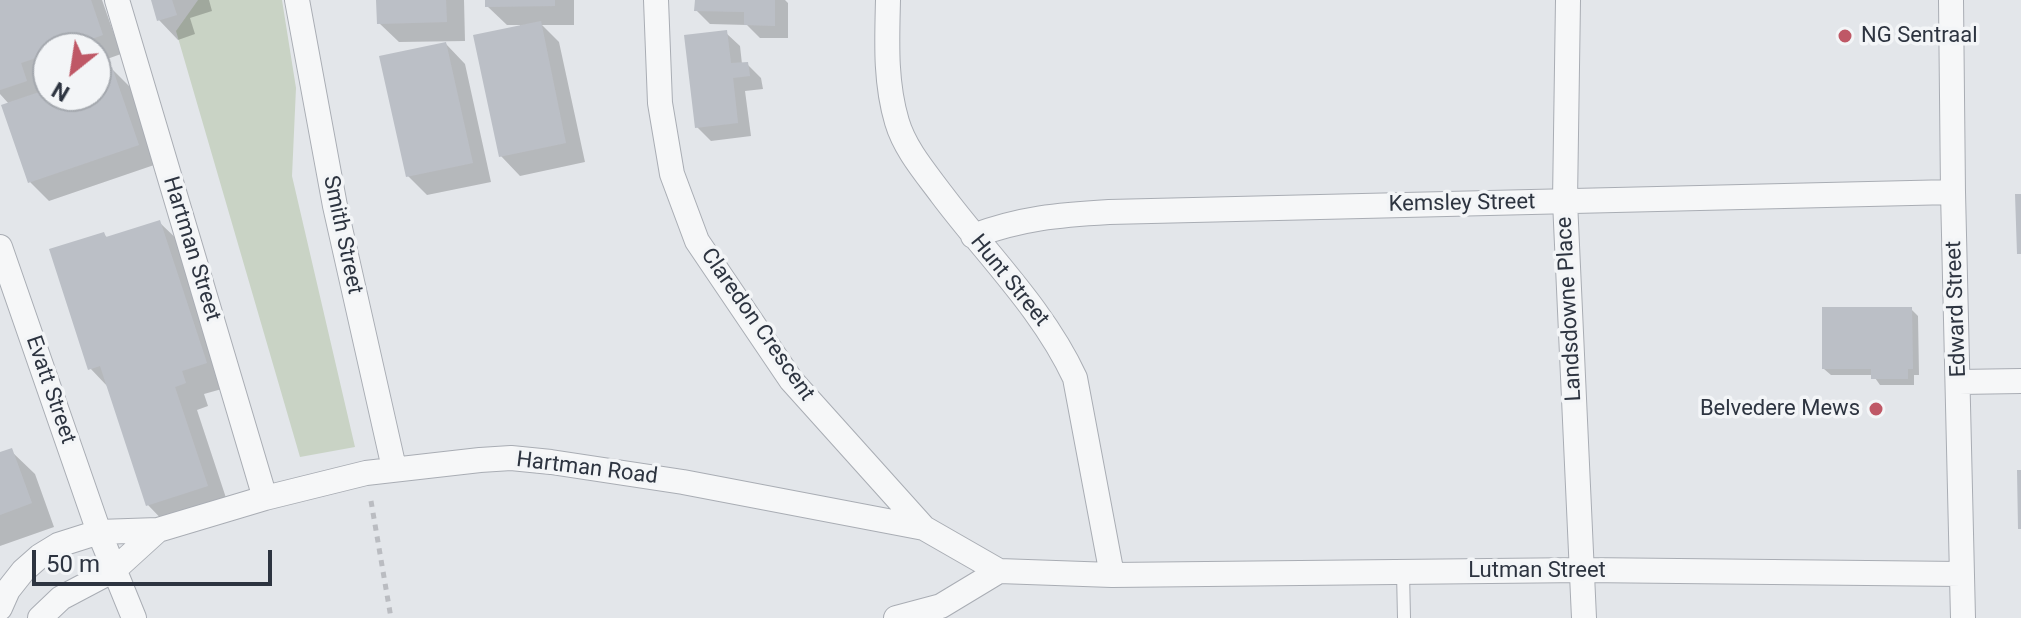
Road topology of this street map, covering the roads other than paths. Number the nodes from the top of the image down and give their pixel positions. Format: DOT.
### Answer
graph roads {
  1 [pos="117,0"];
  2 [pos="297,0"];
  3 [pos="656,0"];
  4 [pos="888,0"];
  5 [pos="1568,0"];
  6 [pos="1951,0"];
  7 [pos="1953,192"];
  8 [pos="1565,201"];
  9 [pos="973,236"];
  10 [pos="0,247"];
  11 [pos="2021,381"];
  12 [pos="1959,382"];
  13 [pos="394,468"];
  14 [pos="265,498"];
  15 [pos="924,528"];
  16 [pos="158,530"];
  17 [pos="99,532"];
  18 [pos="114,570"];
  19 [pos="1584,570"];
  20 [pos="999,571"];
  21 [pos="1403,572"];
  22 [pos="1961,574"];
  23 [pos="1112,575"];
  24 [pos="0,608"];
  25 [pos="40,618"];
  26 [pos="134,618"];
  27 [pos="896,618"];
  28 [pos="1404,618"];
  29 [pos="1584,618"];
  30 [pos="1963,618"];
  1 -- 14 [label="street, Hartman Street"];
  2 -- 13 [label="street, Smith Street"];
  3 -- 15 [label="street, Claredon Crescent"];
  4 -- 9 [label="street, Hunt Street"];
  5 -- 8 [label="street, Landsdowne Place"];
  6 -- 7 [label="street, Edward Street"];
  7 -- 8 [label="street, Kemsley Street"];
  7 -- 12 [label="street, Edward Street"];
  8 -- 9 [label="street, Kemsley Street"];
  8 -- 19 [label="street, Landsdowne Place"];
  9 -- 23 [label="street, Hunt Street"];
  10 -- 17 [label="street, Evatt Street"];
  11 -- 12 [label="street"];
  12 -- 22 [label="street, Edward Street"];
  13 -- 14 [label="street, Hartman Road"];
  13 -- 15 [label="street, Hartman Road"];
  14 -- 16 [label="street, Hartman Road"];
  15 -- 20 [label="street, Claredon Crescent"];
  16 -- 17 [label="street, Hartman Road"];
  16 -- 18 [label="street, Hartman Road"];
  17 -- 18 [label="street, Evatt Street"];
  17 -- 24 [label="street, Hartman Road"];
  18 -- 25 [label="street, Hartman Road"];
  18 -- 26 [label="street, Evatt Street"];
  19 -- 21 [label="street, Lutman Street"];
  19 -- 22 [label="street, Lutman Street"];
  19 -- 29 [label="street, Landsdowne Place"];
  20 -- 23 [label="street, Lutman Street"];
  20 -- 27 [label="street"];
  21 -- 23 [label="street, Lutman Street"];
  21 -- 28 [label="lane"];
  22 -- 30 [label="street, Edward Street"];
}
